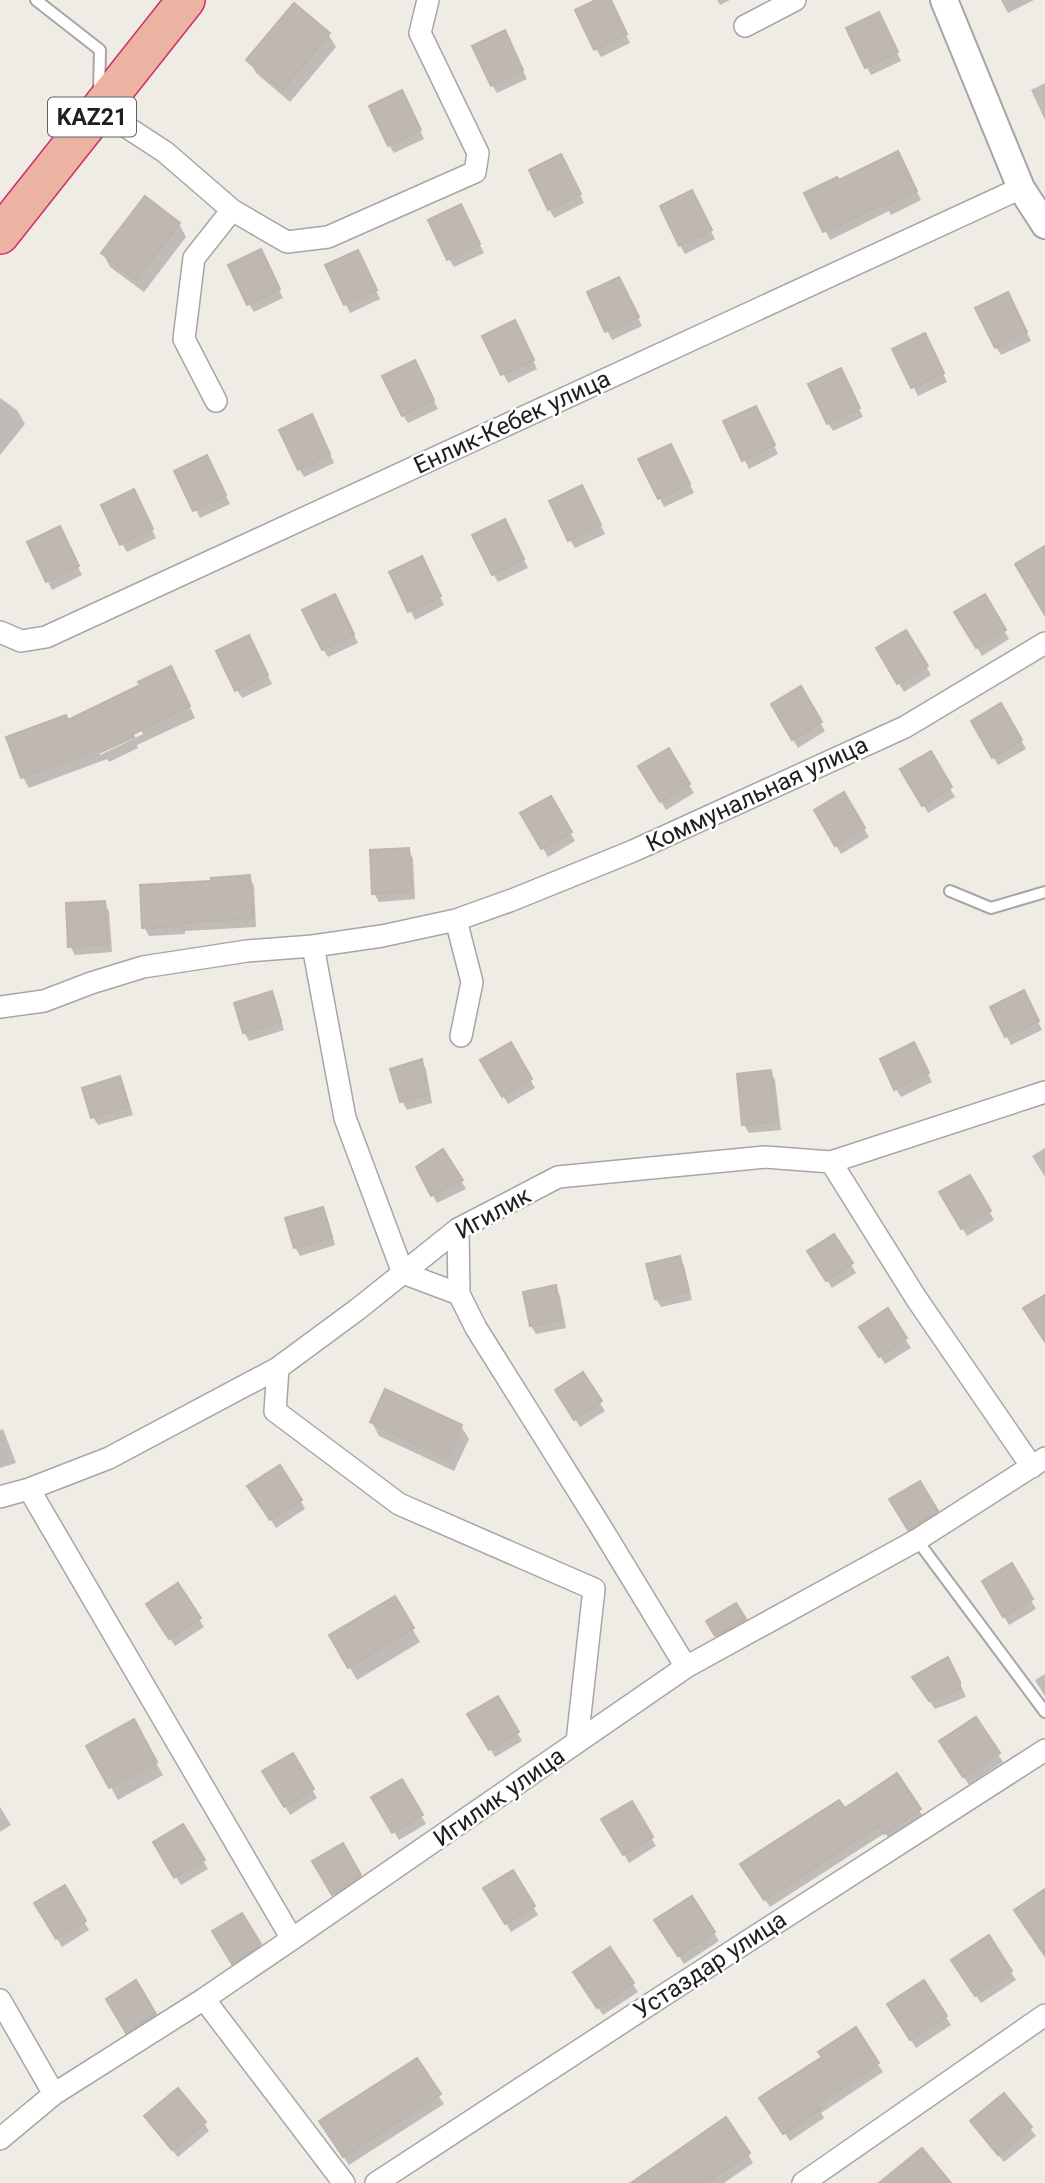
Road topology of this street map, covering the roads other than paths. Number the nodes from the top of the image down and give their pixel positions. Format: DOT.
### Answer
graph roads {
  1 [pos="36,0"];
  2 [pos="186,0"];
  3 [pos="428,0"];
  4 [pos="795,0"];
  5 [pos="944,0"];
  6 [pos="745,26"];
  7 [pos="99,109"];
  8 [pos="1021,188"];
  9 [pos="232,211"];
  10 [pos="1045,225"];
  11 [pos="2,229"];
  12 [pos="216,401"];
  13 [pos="0,632"];
  14 [pos="1045,643"];
  15 [pos="950,891"];
  16 [pos="1045,892"];
  17 [pos="456,919"];
  18 [pos="313,946"];
  19 [pos="0,1007"];
  20 [pos="461,1036"];
  21 [pos="1045,1092"];
  22 [pos="831,1162"];
  23 [pos="458,1229"];
  24 [pos="403,1273"];
  25 [pos="459,1294"];
  26 [pos="278,1368"];
  27 [pos="1038,1462"];
  28 [pos="29,1489"];
  29 [pos="0,1497"];
  30 [pos="917,1540"];
  31 [pos="686,1667"];
  32 [pos="1045,1712"];
  33 [pos="577,1742"];
  34 [pos="1045,1750"];
  35 [pos="292,1939"];
  36 [pos="204,1999"];
  37 [pos="0,2000"];
  38 [pos="1045,2015"];
  39 [pos="54,2094"];
  40 [pos="0,2139"];
  41 [pos="344,2183"];
  42 [pos="376,2183"];
  43 [pos="803,2183"];
  1 -- 7 [label="lane"];
  2 -- 7 [label="highway, KAZ21"];
  3 -- 9 [label="street"];
  4 -- 6 [label="street"];
  5 -- 8 [label="street"];
  7 -- 9 [label="street"];
  7 -- 11 [label="highway, KAZ21"];
  8 -- 10 [label="street"];
  8 -- 13 [label="street, Енлик-Кебек улица"];
  9 -- 12 [label="street"];
  14 -- 17 [label="street, Коммунальная улица"];
  15 -- 16 [label="lane"];
  17 -- 18 [label="street, Коммунальная улица"];
  17 -- 20 [label="street"];
  18 -- 19 [label="street, Коммунальная улица"];
  18 -- 24 [label="street"];
  21 -- 22 [label="street, Игилик"];
  22 -- 23 [label="street, Игилик"];
  22 -- 27 [label="street"];
  23 -- 24 [label="street, Игилик"];
  23 -- 25 [label="street"];
  24 -- 25 [label="street"];
  24 -- 26 [label="street, Игилик"];
  25 -- 31 [label="street"];
  26 -- 28 [label="street, Игилик"];
  26 -- 33 [label="street"];
  27 -- 30 [label="street, Игилик улица"];
  28 -- 29 [label="street, Игилик"];
  28 -- 35 [label="street"];
  30 -- 31 [label="street, Игилик улица"];
  30 -- 32 [label="lane"];
  31 -- 33 [label="street, Игилик улица"];
  33 -- 35 [label="street, Игилик улица"];
  34 -- 42 [label="street, Устаздар улица"];
  35 -- 36 [label="street, Игилик улица"];
  36 -- 39 [label="street, Игилик улица"];
  36 -- 41 [label="street"];
  37 -- 39 [label="street"];
  38 -- 43 [label="street"];
  39 -- 40 [label="street, Игилик улица"];
}
